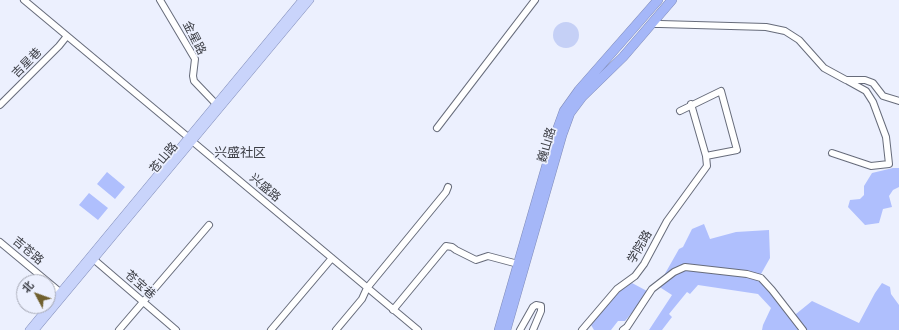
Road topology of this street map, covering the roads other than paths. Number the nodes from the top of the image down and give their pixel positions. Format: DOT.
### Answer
graph roads {
  1 [pos="24,0"];
  2 [pos="160,0"];
  3 [pos="302,0"];
  4 [pos="310,0"];
  5 [pos="535,0"];
  6 [pos="656,0"];
  7 [pos="672,0"];
  8 [pos="652,24"];
  9 [pos="67,36"];
  10 [pos="846,80"];
  11 [pos="585,88"];
  12 [pos="899,101"];
  13 [pos="216,104"];
  14 [pos="691,104"];
  15 [pos="0,105"];
  16 [pos="680,111"];
  17 [pos="565,116"];
  18 [pos="437,128"];
  19 [pos="190,139"];
  20 [pos="832,153"];
  21 [pos="706,156"];
  22 [pos="448,187"];
  23 [pos="209,225"];
  24 [pos="0,242"];
  25 [pos="0,246"];
  26 [pos="92,258"];
  27 [pos="332,258"];
  28 [pos="518,264"];
  29 [pos="34,274"];
  30 [pos="367,288"];
  31 [pos="56,291"];
  32 [pos="59,293"];
  33 [pos="143,302"];
  34 [pos="393,310"];
  35 [pos="585,328"];
  36 [pos="29,330"];
  37 [pos="35,330"];
  38 [pos="119,330"];
  39 [pos="176,330"];
  40 [pos="271,330"];
  41 [pos="336,330"];
  42 [pos="418,330"];
  43 [pos="498,330"];
  44 [pos="506,330"];
  45 [pos="520,330"];
  46 [pos="533,330"];
  47 [pos="623,330"];
  48 [pos="803,330"];
  1 -- 9 [label="street, 兴盛路"];
  2 -- 13 [label="street, 金星路"];
  3 -- 13 [label="main road, 苍山路"];
  4 -- 19 [label="main road, 苍山路"];
  5 -- 18 [label="street"];
  6 -- 11 [label="highway, 巍山路"];
  7 -- 8 [label="highway, 巍山路"];
  8 -- 10 [label="street"];
  8 -- 11 [label="highway, 巍山路"];
  9 -- 15 [label="street, 吉星巷"];
  9 -- 19 [label="street, 兴盛路"];
  10 -- 12 [label="street"];
  10 -- 20 [label="street"];
  11 -- 17 [label="highway, 巍山路"];
  13 -- 19 [label="main road, 苍山路"];
  14 -- 16 [label="street"];
  14 -- 21 [label="street"];
  14 -- 21 [label="street"];
  17 -- 28 [label="highway, 巍山路"];
  17 -- 44 [label="highway, 巍山路"];
  19 -- 26 [label="main road, 苍山路"];
  19 -- 27 [label="street, 兴盛路"];
  21 -- 35 [label="street, 学院路"];
  22 -- 30 [label="street"];
  23 -- 33 [label="street"];
  24 -- 32 [label="street, 吉苍路"];
  25 -- 29 [label="street, 吉苍路"];
  26 -- 32 [label="main road, 苍山路"];
  26 -- 33 [label="street, 苍宝巷"];
  26 -- 37 [label="main road, 苍山路"];
  27 -- 30 [label="street, 兴盛路"];
  27 -- 40 [label="street"];
  28 -- 34 [label="street"];
  28 -- 43 [label="highway, 巍山路"];
  30 -- 34 [label="street, 兴盛路"];
  30 -- 41 [label="street"];
  31 -- 32 [label="street"];
  32 -- 36 [label="main road, 苍山路"];
  33 -- 38 [label="street"];
  33 -- 39 [label="street, 苍宝巷"];
  34 -- 42 [label="street, 兴盛路"];
  45 -- 46 [label="street"];
  47 -- 48 [label="street"];
}
